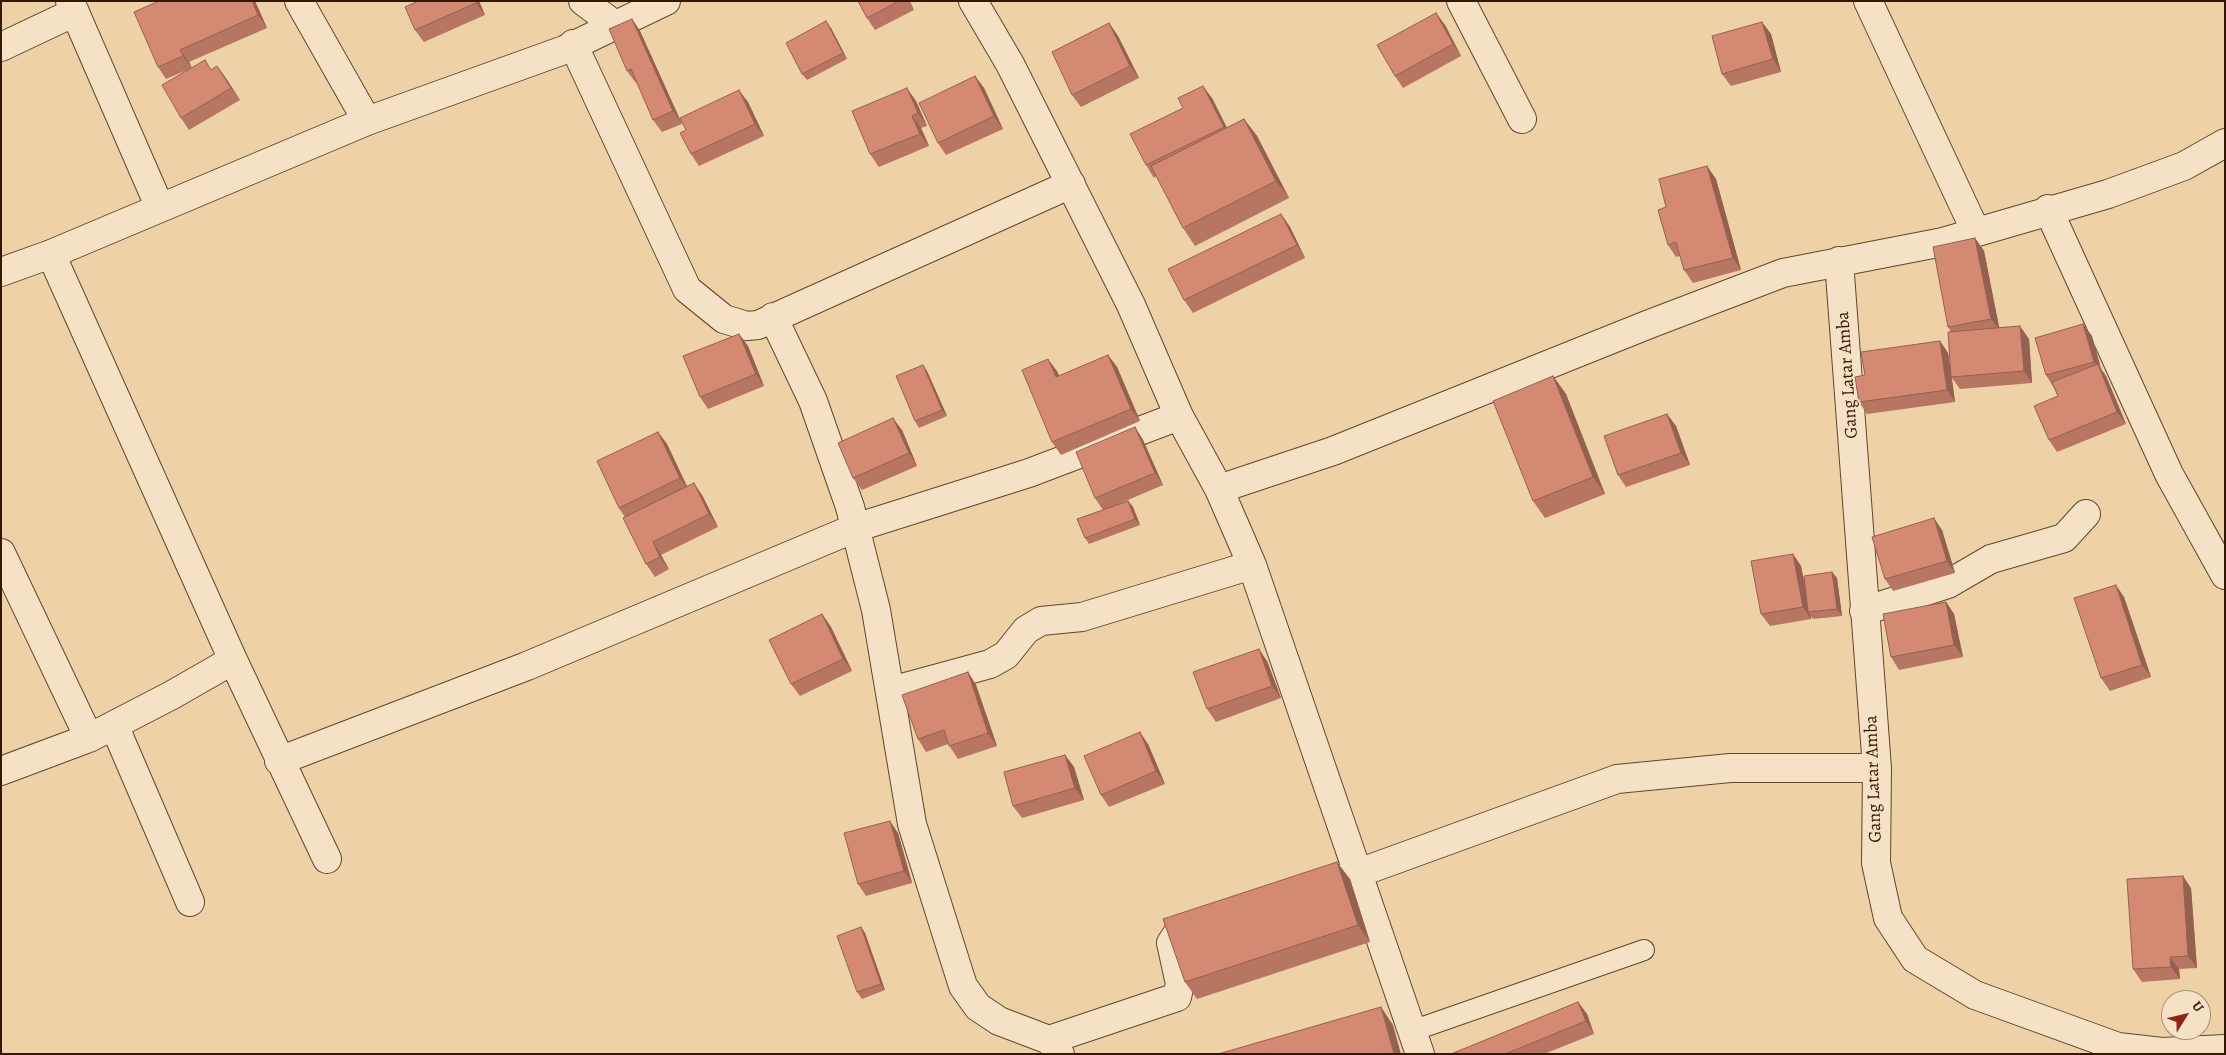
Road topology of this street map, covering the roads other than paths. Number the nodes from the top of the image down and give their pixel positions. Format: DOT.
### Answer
graph roads {
  1 [pos="299,1"];
  2 [pos="582,1"];
  3 [pos="666,1"];
  4 [pos="973,1"];
  5 [pos="1461,1"];
  6 [pos="1868,1"];
  7 [pos="73,7"];
  8 [pos="615,25"];
  9 [pos="573,44"];
  10 [pos="1,47"];
  11 [pos="1522,120"];
  12 [pos="367,121"];
  13 [pos="2225,143"];
  14 [pos="1071,184"];
  15 [pos="160,208"];
  16 [pos="2048,210"];
  17 [pos="1976,232"];
  18 [pos="52,254"];
  19 [pos="1840,261"];
  20 [pos="1,272"];
  21 [pos="773,316"];
  22 [pos="1179,416"];
  23 [pos="1219,489"];
  24 [pos="2086,514"];
  25 [pos="855,528"];
  26 [pos="1,553"];
  27 [pos="1252,565"];
  28 [pos="2225,575"];
  29 [pos="12,601"];
  30 [pos="1864,611"];
  31 [pos="233,660"];
  32 [pos="891,691"];
  33 [pos="114,724"];
  34 [pos="89,738"];
  35 [pos="279,761"];
  36 [pos="1877,768"];
  37 [pos="1,771"];
  38 [pos="327,858"];
  39 [pos="1358,873"];
  40 [pos="1321,886"];
  41 [pos="190,902"];
  42 [pos="1227,917"];
  43 [pos="1644,950"];
  44 [pos="1416,1042"];
  45 [pos="1054,1047"];
  46 [pos="2213,1051"];
  1 -- 12 [label="street"];
  2 -- 8 [label="street"];
  3 -- 8 [label="street"];
  4 -- 14 [label="street"];
  5 -- 11 [label="street"];
  6 -- 17 [label="street"];
  7 -- 10 [label="street"];
  7 -- 15 [label="street"];
  8 -- 9 [label="street"];
  9 -- 12 [label="street"];
  9 -- 21 [label="street"];
  12 -- 15 [label="street"];
  13 -- 16 [label="street"];
  14 -- 21 [label="street"];
  14 -- 22 [label="street"];
  15 -- 18 [label="street"];
  16 -- 17 [label="street"];
  16 -- 28 [label="street"];
  17 -- 19 [label="street"];
  18 -- 20 [label="street"];
  18 -- 31 [label="street"];
  19 -- 23 [label="street"];
  19 -- 30 [label="street, Gang Latar Amba"];
  21 -- 25 [label="street"];
  22 -- 23 [label="street"];
  22 -- 25 [label="street"];
  23 -- 27 [label="street"];
  24 -- 30 [label="street"];
  25 -- 32 [label="street"];
  25 -- 35 [label="street"];
  26 -- 29 [label="street"];
  27 -- 32 [label="street"];
  27 -- 39 [label="street"];
  29 -- 34 [label="street"];
  30 -- 36 [label="street, Gang Latar Amba"];
  31 -- 33 [label="street"];
  31 -- 35 [label="street"];
  32 -- 45 [label="street"];
  33 -- 34 [label="street"];
  33 -- 41 [label="street"];
  34 -- 37 [label="street"];
  35 -- 38 [label="street"];
  36 -- 39 [label="street"];
  36 -- 46 [label="street, Gang Latar Amba"];
  39 -- 40 [label="street"];
  39 -- 44 [label="street"];
  42 -- 45 [label="street"];
  43 -- 44 [label="lane"];
}
